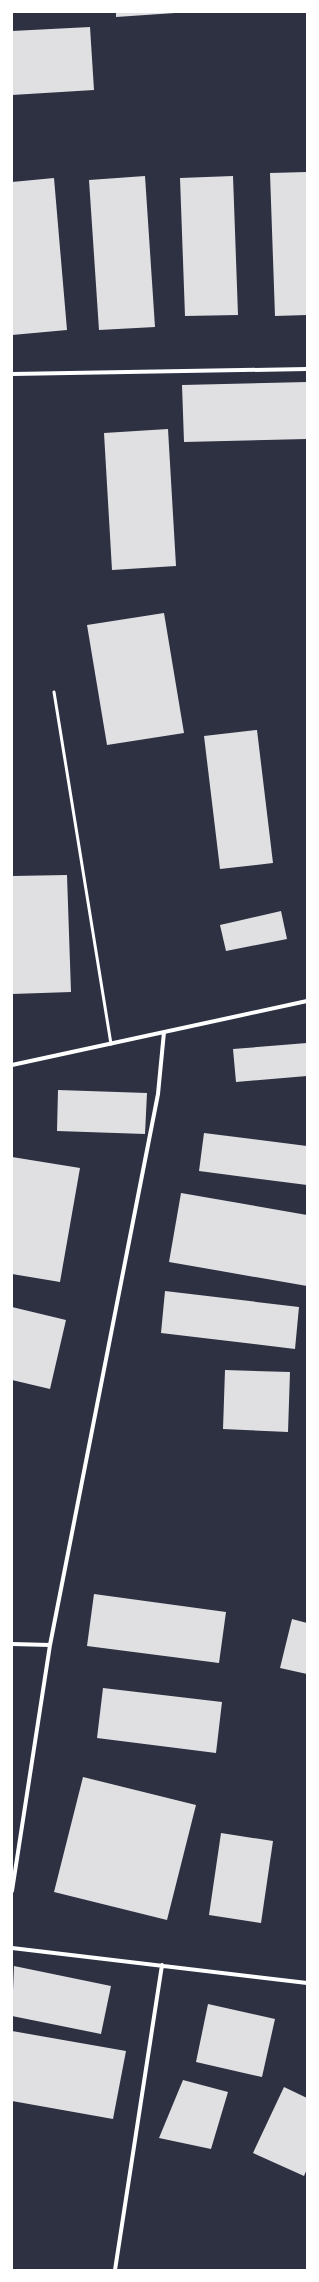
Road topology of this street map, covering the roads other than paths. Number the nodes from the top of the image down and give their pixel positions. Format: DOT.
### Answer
graph roads {
  1 [pos="307,369"];
  2 [pos="12,374"];
  3 [pos="54,692"];
  4 [pos="307,1001"];
  5 [pos="164,1032"];
  6 [pos="111,1044"];
  7 [pos="12,1065"];
  8 [pos="12,1644"];
  9 [pos="50,1645"];
  10 [pos="12,1891"];
  11 [pos="12,1948"];
  12 [pos="162,1966"];
  13 [pos="307,1982"];
  14 [pos="115,2270"];
  1 -- 2 [label="street"];
  3 -- 6 [label="lane"];
  4 -- 5 [label="street"];
  5 -- 6 [label="street"];
  5 -- 9 [label="street"];
  6 -- 7 [label="street"];
  8 -- 9 [label="street"];
  9 -- 10 [label="street"];
  11 -- 12 [label="street"];
  12 -- 13 [label="street"];
  12 -- 14 [label="street"];
}
